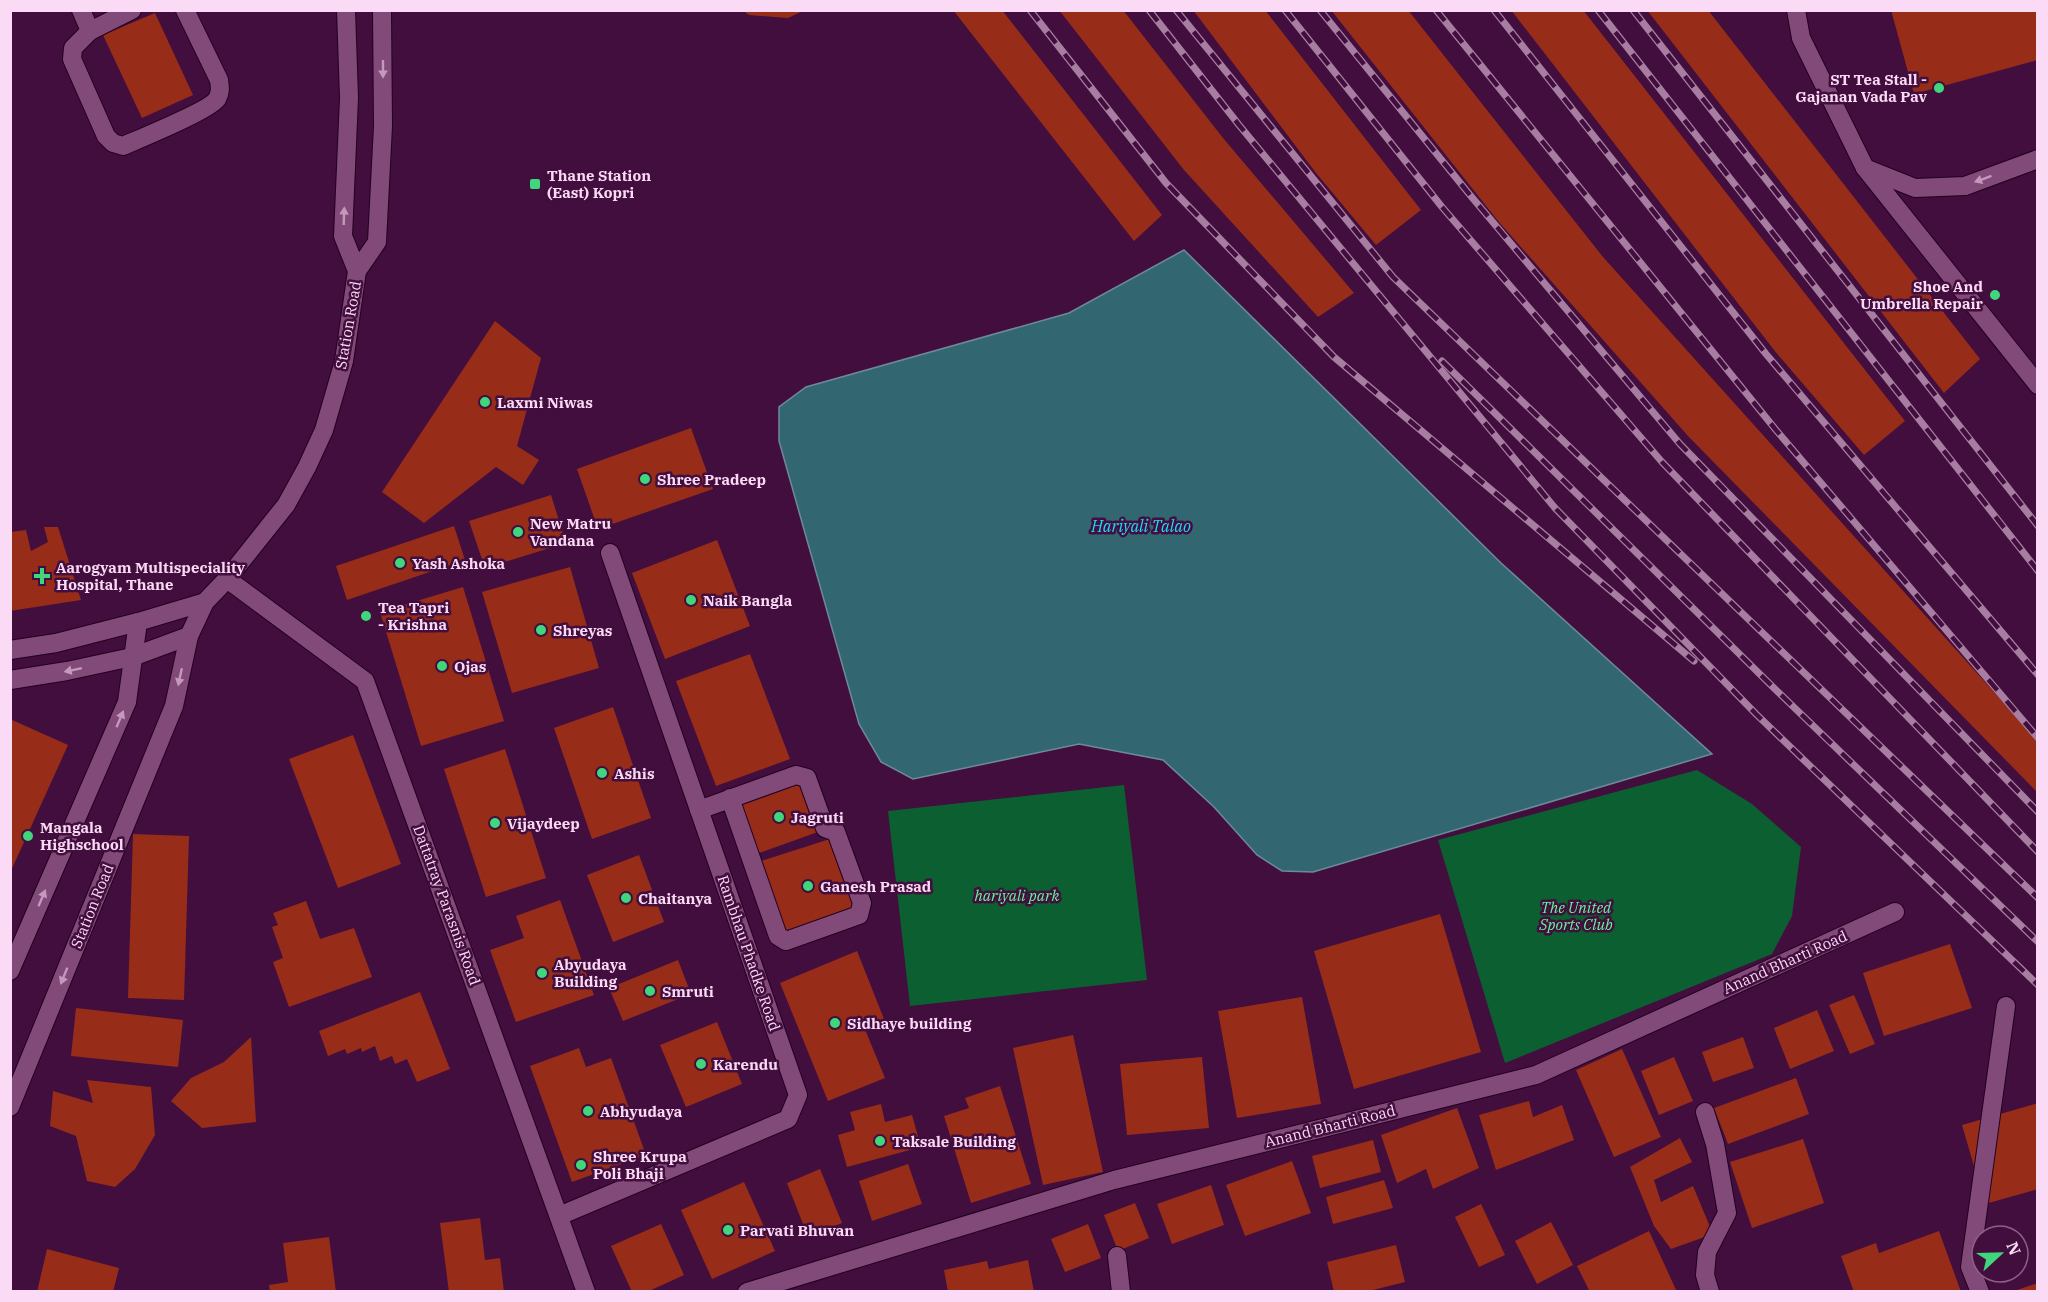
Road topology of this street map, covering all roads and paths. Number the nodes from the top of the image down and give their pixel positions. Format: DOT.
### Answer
graph roads {
  1 [pos="81,10"];
  2 [pos="132,10"];
  3 [pos="185,10"];
  4 [pos="346,10"];
  5 [pos="382,10"];
  6 [pos="1796,10"];
  7 [pos="90,31"];
  8 [pos="2037,159"];
  9 [pos="1865,168"];
  10 [pos="357,271"];
  11 [pos="2037,385"];
  12 [pos="610,553"];
  13 [pos="227,579"];
  14 [pos="204,602"];
  15 [pos="138,622"];
  16 [pos="189,636"];
  17 [pos="10,650"];
  18 [pos="132,657"];
  19 [pos="10,680"];
  20 [pos="730,798"];
  21 [pos="699,810"];
  22 [pos="757,877"];
  23 [pos="726,888"];
  24 [pos="1895,912"];
  25 [pos="10,971"];
  26 [pos="2006,1006"];
  27 [pos="10,1107"];
  28 [pos="1705,1112"];
  29 [pos="559,1216"];
  30 [pos="1117,1256"];
  31 [pos="586,1292"];
  32 [pos="747,1292"];
  33 [pos="1121,1292"];
  34 [pos="1710,1292"];
  35 [pos="1980,1292"];
  1 -- 7 [label="street"];
  2 -- 7 [label="street"];
  3 -- 7 [label="street"];
  10 -- 4 [label="street, Station Road, one-way"];
  5 -- 10 [label="street, one-way"];
  6 -- 9 [label="street"];
  8 -- 9 [label="street, one-way"];
  9 -- 11 [label="street"];
  10 -- 13 [label="street, Station Road"];
  12 -- 21 [label="street, Rambhau Phadke Road"];
  13 -- 14 [label="street, Station Road"];
  13 -- 29 [label="street, Dattatray Parasnis Road"];
  14 -- 15 [label="street, Station Road"];
  14 -- 16 [label="street, Station Road"];
  15 -- 17 [label="street, Station Road"];
  15 -- 18 [label="street"];
  16 -- 18 [label="street"];
  16 -- 27 [label="street, Station Road, one-way"];
  18 -- 19 [label="street, one-way"];
  25 -- 18 [label="street, one-way"];
  20 -- 21 [label="street"];
  20 -- 22 [label="street"];
  20 -- 22 [label="street"];
  21 -- 23 [label="street, Rambhau Phadke Road"];
  22 -- 23 [label="street"];
  23 -- 29 [label="street, Rambhau Phadke Road"];
  24 -- 32 [label="street, Anand Bharti Road"];
  26 -- 35 [label="street"];
  28 -- 34 [label="street"];
  29 -- 31 [label="street, Dattatray Parasnis Road"];
  30 -- 33 [label="street"];
}
